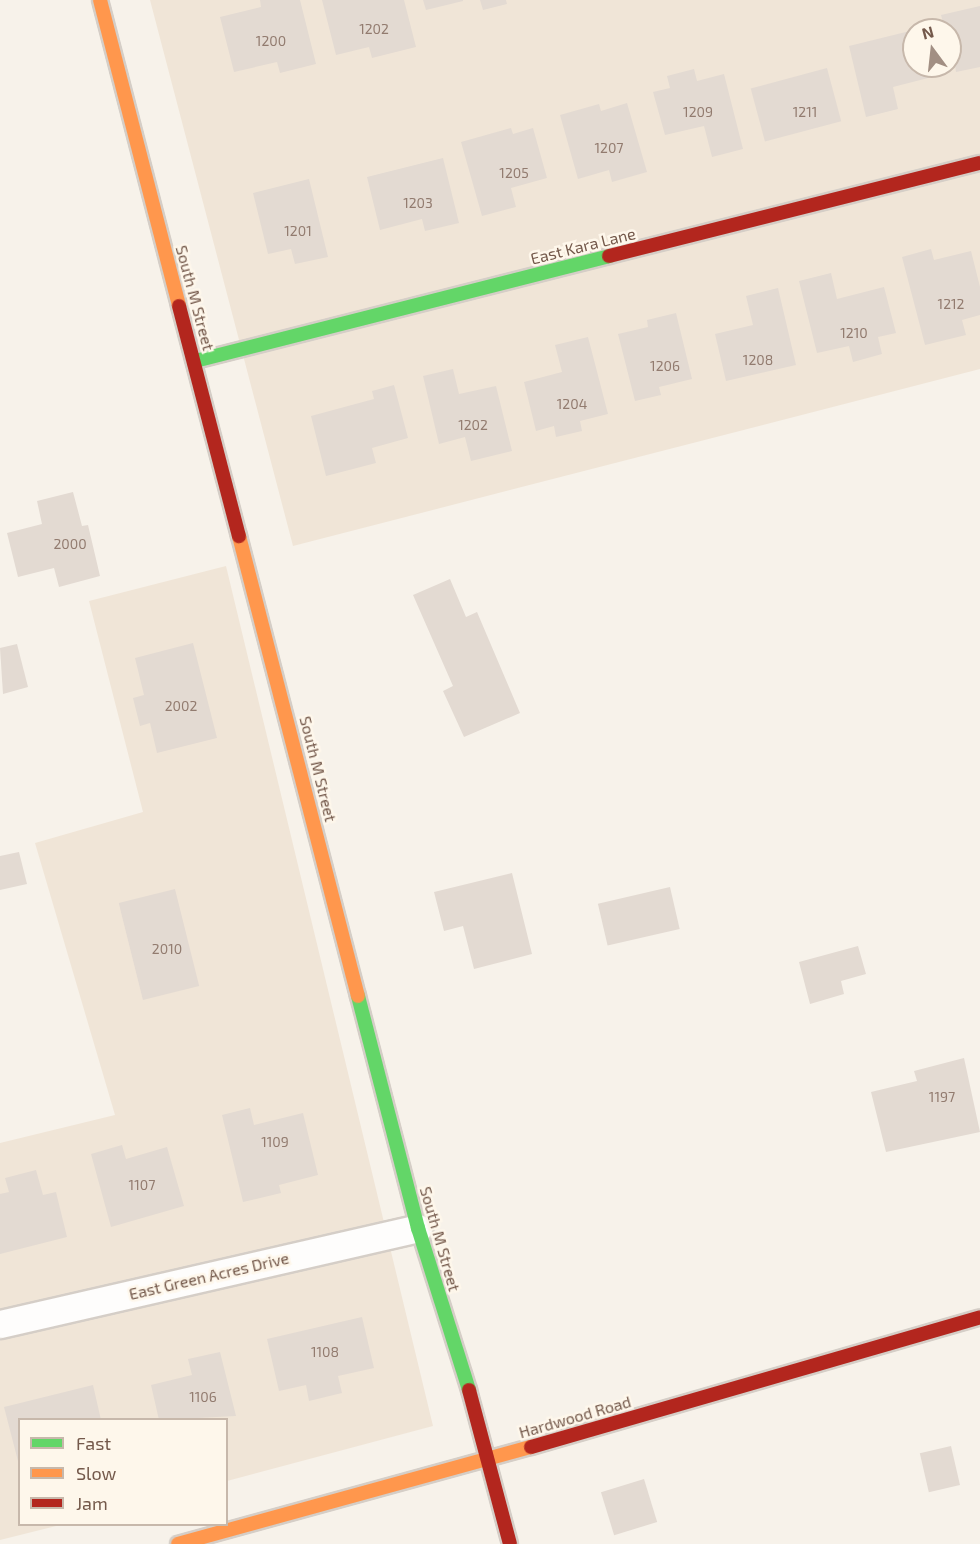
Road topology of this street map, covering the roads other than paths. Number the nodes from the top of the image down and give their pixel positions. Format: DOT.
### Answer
graph roads {
  1 [pos="100,0"];
  2 [pos="980,163"];
  3 [pos="195,361"];
  4 [pos="418,1228"];
  5 [pos="980,1317"];
  6 [pos="0,1324"];
  7 [pos="490,1459"];
  8 [pos="178,1544"];
  9 [pos="510,1544"];
  1 -- 3 [label="street, South M Street"];
  2 -- 3 [label="street, East Kara Lane"];
  3 -- 4 [label="street, South M Street"];
  4 -- 6 [label="street, East Green Acres Drive"];
  4 -- 7 [label="street, South M Street"];
  5 -- 7 [label="street, Hardwood Road"];
  7 -- 8 [label="street, Hardwood Road"];
  7 -- 9 [label="street, South M Street"];
}
